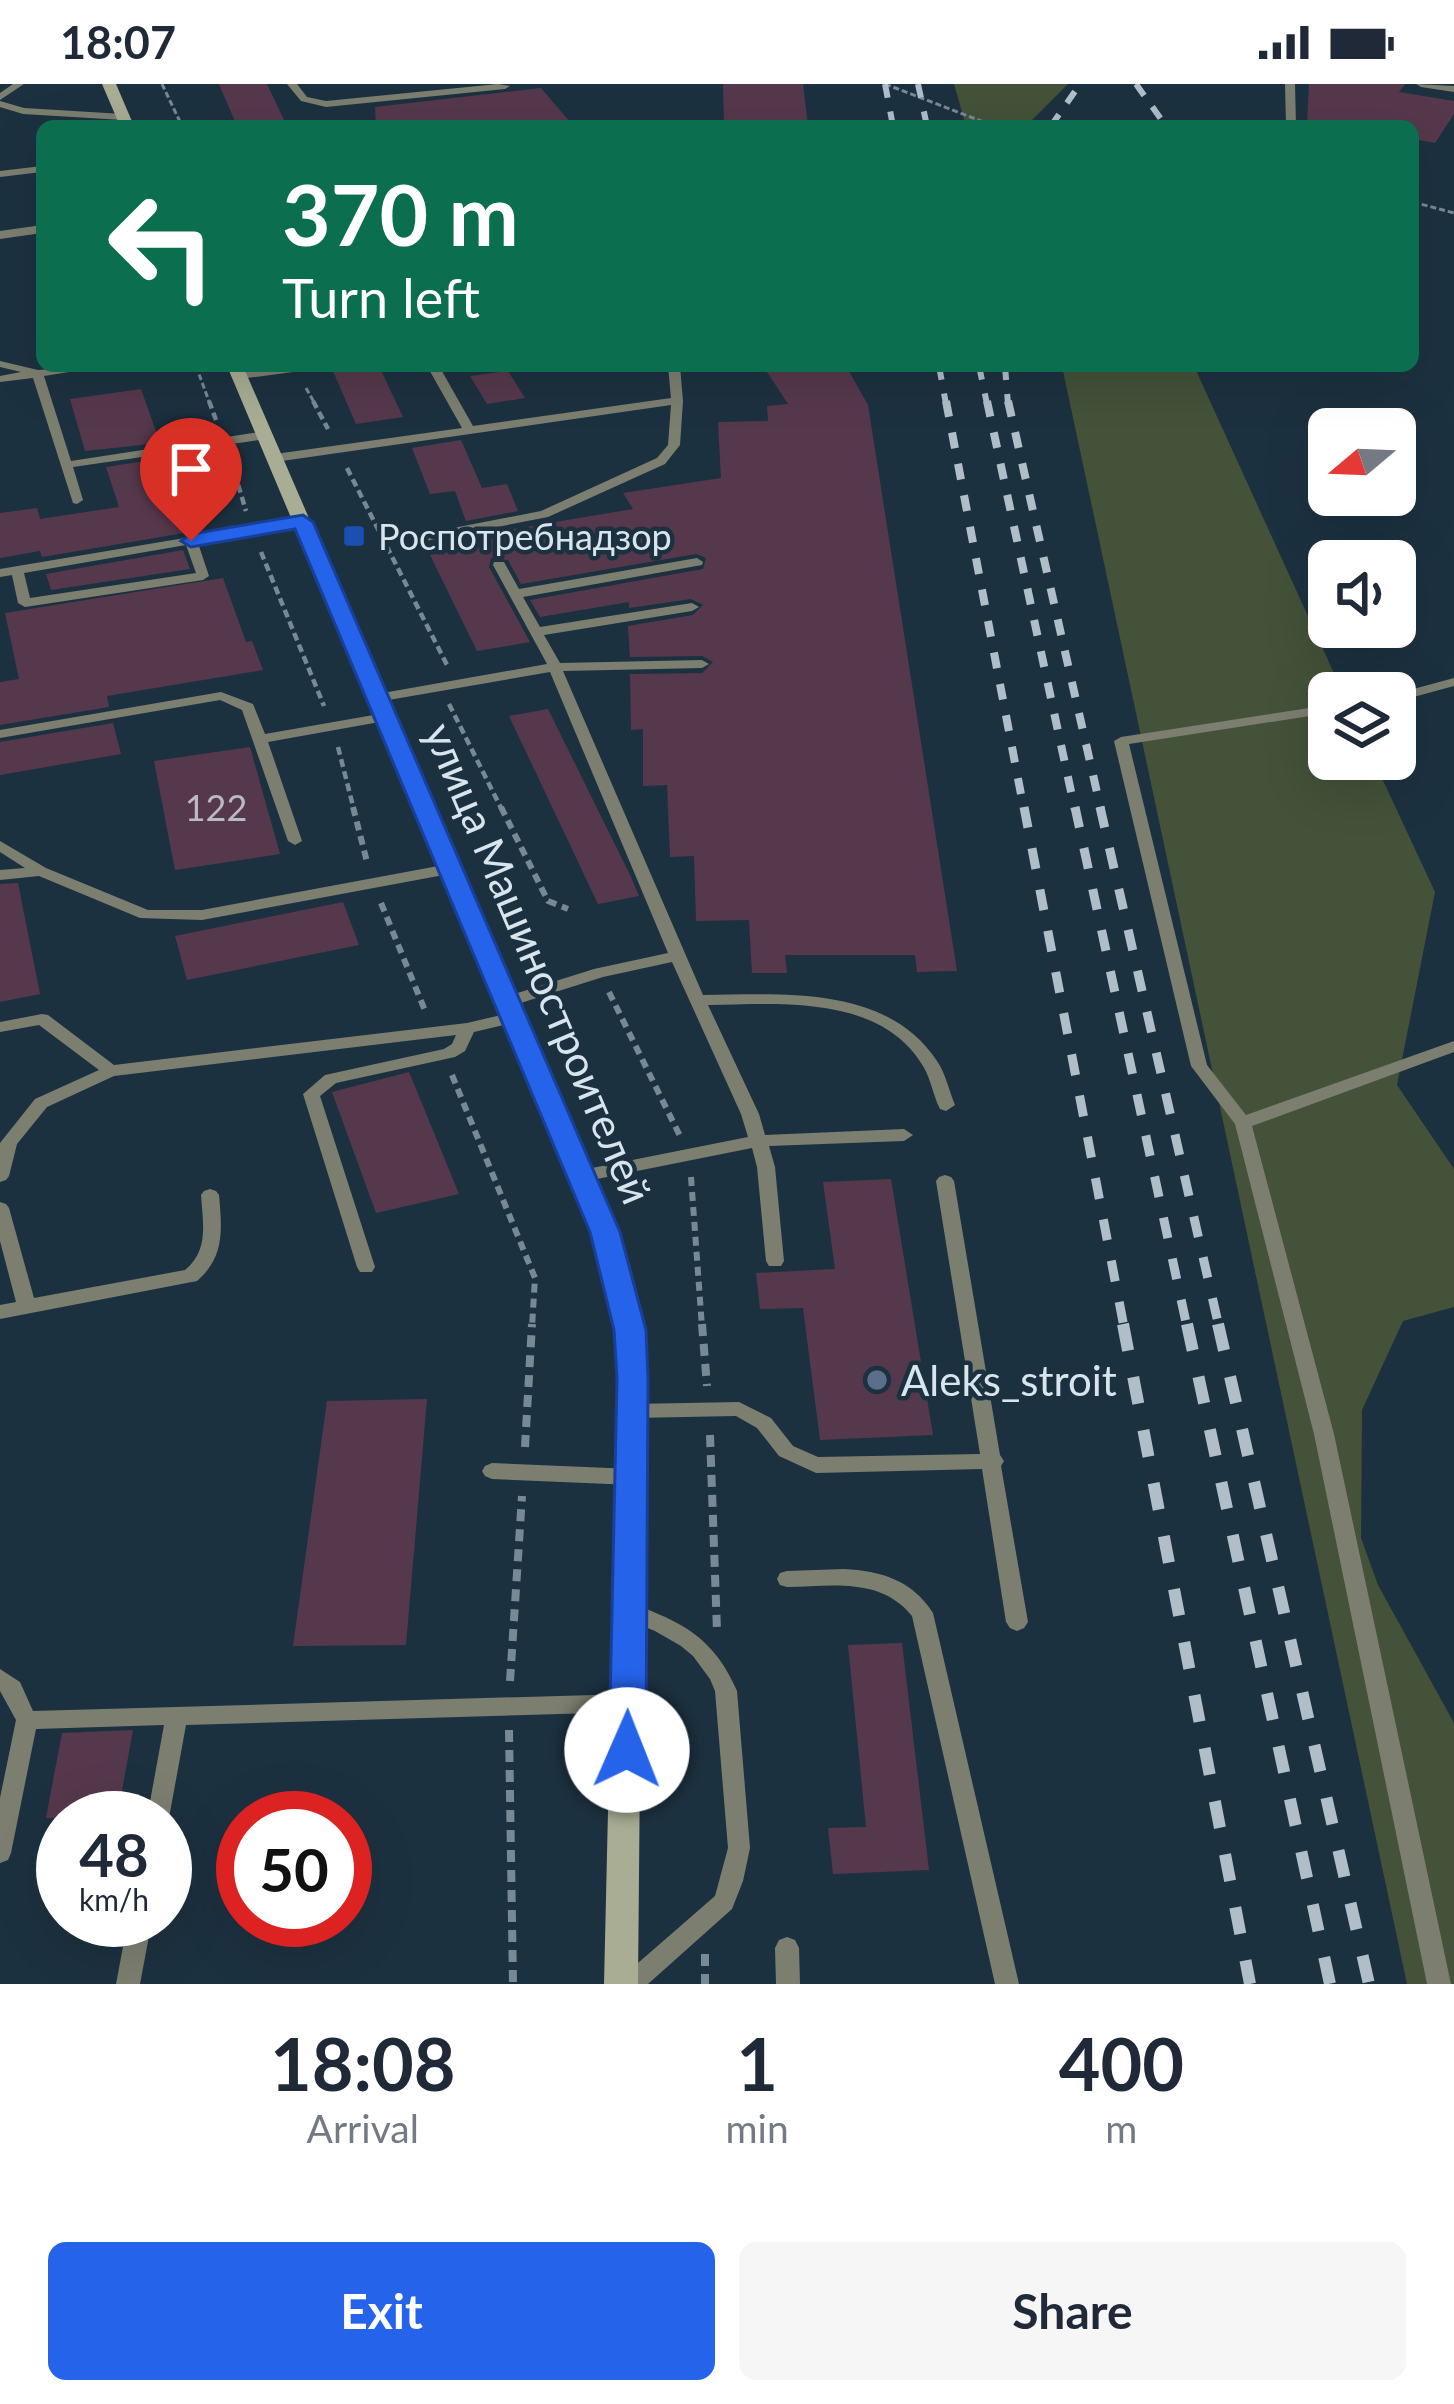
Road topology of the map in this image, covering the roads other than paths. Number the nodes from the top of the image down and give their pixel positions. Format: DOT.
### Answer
graph roads {
  1 [pos="19,84"];
  2 [pos="109,84"];
  3 [pos="292,84"];
  4 [pos="1290,84"];
  5 [pos="1421,84"];
  6 [pos="505,86"];
  7 [pos="1454,89"];
  8 [pos="0,100"];
  9 [pos="106,120"];
  10 [pos="124,120"];
  11 [pos="1291,120"];
  12 [pos="36,170"];
  13 [pos="0,174"];
  14 [pos="36,230"];
  15 [pos="0,235"];
  16 [pos="0,364"];
  17 [pos="50,372"];
  18 [pos="238,372"];
  19 [pos="437,372"];
  20 [pos="675,372"];
  21 [pos="38,374"];
  22 [pos="0,379"];
  23 [pos="677,401"];
  24 [pos="469,430"];
  25 [pos="266,435"];
  26 [pos="275,458"];
  27 [pos="65,465"];
  28 [pos="76,500"];
  29 [pos="303,522"];
  30 [pos="426,537"];
  31 [pos="191,541"];
  32 [pos="697,562"];
  33 [pos="499,566"];
  34 [pos="17,570"];
  35 [pos="0,573"];
  36 [pos="515,594"];
  37 [pos="692,607"];
  38 [pos="536,632"];
  39 [pos="702,664"];
  40 [pos="555,667"];
  41 [pos="1454,682"];
  42 [pos="1416,692"];
  43 [pos="381,708"];
  44 [pos="1308,712"];
  45 [pos="0,734"];
  46 [pos="260,739"];
  47 [pos="295,841"];
  48 [pos="0,846"];
  49 [pos="449,869"];
  50 [pos="41,871"];
  51 [pos="0,875"];
  52 [pos="676,956"];
  53 [pos="698,1000"];
  54 [pos="511,1010"];
  55 [pos="0,1028"];
  56 [pos="466,1028"];
  57 [pos="1454,1046"];
  58 [pos="111,1071"];
  59 [pos="946,1105"];
  60 [pos="1243,1123"];
  61 [pos="904,1135"];
  62 [pos="760,1141"];
  63 [pos="0,1176"];
  64 [pos="582,1176"];
  65 [pos="945,1180"];
  66 [pos="210,1195"];
  67 [pos="0,1208"];
  68 [pos="776,1261"];
  69 [pos="366,1267"];
  70 [pos="27,1306"];
  71 [pos="0,1312"];
  72 [pos="633,1411"];
  73 [pos="994,1462"];
  74 [pos="492,1471"];
  75 [pos="634,1478"];
  76 [pos="787,1579"];
  77 [pos="630,1612"];
  78 [pos="1017,1622"];
  79 [pos="0,1678"];
  80 [pos="628,1703"];
  81 [pos="177,1716"];
  82 [pos="27,1720"];
  83 [pos="163,1791"];
  84 [pos="0,1853"];
  85 [pos="135,1947"];
  86 [pos="787,1948"];
  87 [pos="128,1984"];
  88 [pos="621,1984"];
  89 [pos="631,1984"];
  90 [pos="788,1984"];
  91 [pos="1006,1984"];
  92 [pos="1438,1984"];
  1 -- 8 [label="lane"];
  2 -- 10 [label="main road"];
  3 -- 6 [label="lane"];
  4 -- 11 [label="lane"];
  5 -- 7 [label="lane"];
  8 -- 9 [label="lane"];
  12 -- 13 [label="lane"];
  14 -- 15 [label="street"];
  16 -- 21 [label="lane"];
  17 -- 21 [label="lane"];
  18 -- 25 [label="main road, улица Машиностроителей"];
  19 -- 24 [label="lane"];
  20 -- 23 [label="lane"];
  21 -- 22 [label="lane"];
  21 -- 27 [label="lane"];
  23 -- 24 [label="lane"];
  23 -- 30 [label="lane"];
  24 -- 26 [label="lane"];
  25 -- 26 [label="main road, улица Машиностроителей"];
  25 -- 27 [label="lane"];
  26 -- 29 [label="main road, улица Машиностроителей"];
  27 -- 28 [label="lane"];
  29 -- 31 [label="lane"];
  29 -- 43 [label="main road, улица Машиностроителей"];
  31 -- 34 [label="lane"];
  31 -- 34 [label="lane"];
  32 -- 36 [label="lane"];
  33 -- 36 [label="lane"];
  34 -- 35 [label="lane"];
  36 -- 38 [label="lane"];
  37 -- 38 [label="lane"];
  38 -- 40 [label="lane"];
  39 -- 40 [label="lane"];
  40 -- 43 [label="lane"];
  40 -- 52 [label="lane"];
  41 -- 42 [label="lane"];
  43 -- 46 [label="lane"];
  43 -- 49 [label="main road, улица Машиностроителей"];
  44 -- 60 [label="lane"];
  45 -- 46 [label="lane"];
  46 -- 47 [label="lane"];
  48 -- 50 [label="lane"];
  49 -- 50 [label="lane"];
  49 -- 54 [label="main road, улица Машиностроителей"];
  50 -- 51 [label="lane"];
  52 -- 53 [label="lane"];
  52 -- 54 [label="lane"];
  53 -- 59 [label="lane"];
  53 -- 62 [label="lane"];
  54 -- 56 [label="lane"];
  54 -- 64 [label="main road, улица Машиностроителей"];
  55 -- 58 [label="lane"];
  56 -- 58 [label="lane"];
  56 -- 69 [label="lane"];
  57 -- 60 [label="lane"];
  58 -- 63 [label="lane"];
  60 -- 92 [label="lane"];
  61 -- 62 [label="lane"];
  62 -- 64 [label="lane"];
  62 -- 68 [label="lane"];
  64 -- 72 [label="main road, улица Машиностроителей"];
  65 -- 73 [label="lane"];
  66 -- 70 [label="lane"];
  67 -- 70 [label="lane"];
  70 -- 71 [label="lane"];
  72 -- 73 [label="lane"];
  72 -- 75 [label="main road, улица Машиностроителей"];
  73 -- 78 [label="lane"];
  74 -- 75 [label="lane"];
  75 -- 77 [label="main road, улица Машиностроителей"];
  76 -- 91 [label="lane"];
  77 -- 80 [label="main road, улица Машиностроителей"];
  77 -- 89 [label="lane"];
  79 -- 82 [label="lane"];
  80 -- 81 [label="lane"];
  80 -- 88 [label="main road, улица Машиностроителей"];
  81 -- 82 [label="lane"];
  81 -- 83 [label="lane"];
  82 -- 84 [label="lane"];
  85 -- 87 [label="lane"];
  86 -- 90 [label="lane"];
}
